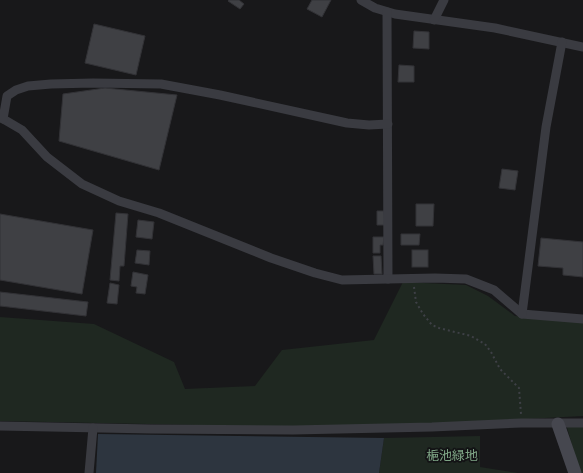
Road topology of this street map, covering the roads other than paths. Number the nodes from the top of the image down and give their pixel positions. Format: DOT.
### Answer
graph roads {
  1 [pos="361,0"];
  2 [pos="444,0"];
  3 [pos="387,12"];
  4 [pos="434,20"];
  5 [pos="562,42"];
  6 [pos="583,47"];
  7 [pos="2,118"];
  8 [pos="388,124"];
  9 [pos="388,279"];
  10 [pos="522,314"];
  11 [pos="583,319"];
  12 [pos="583,423"];
  13 [pos="558,424"];
  14 [pos="0,426"];
  15 [pos="92,428"];
  16 [pos="89,473"];
  17 [pos="575,473"];
  1 -- 3 [label="street"];
  2 -- 4 [label="street"];
  3 -- 4 [label="street"];
  3 -- 8 [label="street"];
  4 -- 5 [label="street"];
  5 -- 6 [label="street"];
  5 -- 10 [label="street"];
  7 -- 8 [label="street"];
  7 -- 9 [label="street"];
  8 -- 9 [label="street"];
  9 -- 10 [label="street"];
  10 -- 11 [label="street"];
  12 -- 13 [label="street"];
  13 -- 15 [label="street"];
  13 -- 17 [label="street"];
  14 -- 15 [label="street"];
  15 -- 16 [label="street"];
}
